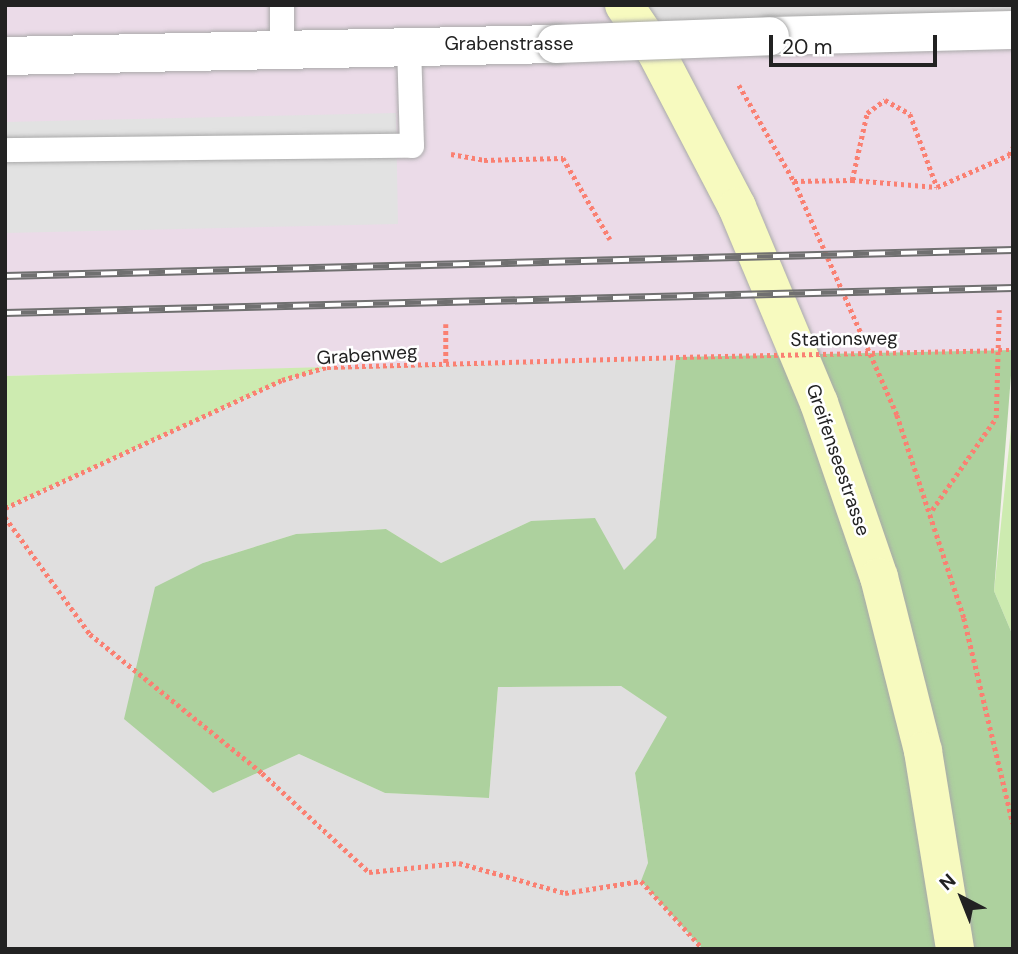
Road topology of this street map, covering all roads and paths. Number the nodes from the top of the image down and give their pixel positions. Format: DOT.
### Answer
graph roads {
  1 [pos="282,5"];
  2 [pos="624,5"];
  3 [pos="1013,30"];
  4 [pos="409,44"];
  5 [pos="282,48"];
  6 [pos="5,56"];
  7 [pos="734,76"];
  8 [pos="412,146"];
  9 [pos="1013,147"];
  10 [pos="5,150"];
  11 [pos="1011,155"];
  12 [pos="852,180"];
  13 [pos="794,181"];
  14 [pos="937,187"];
  15 [pos="610,239"];
  16 [pos="999,310"];
  17 [pos="446,324"];
  18 [pos="999,350"];
  19 [pos="1013,350"];
  20 [pos="676,357"];
  21 [pos="446,365"];
  22 [pos="5,508"];
  23 [pos="932,511"];
  24 [pos="5,517"];
  25 [pos="1013,822"];
  26 [pos="703,949"];
  27 [pos="955,949"];
  1 -- 5 [label="lane"];
  2 -- 27 [label="street, Greifenseestrasse"];
  3 -- 4 [label="street, Grabenstrasse, bridge"];
  4 -- 5 [label="street, Grabenstrasse"];
  4 -- 8 [label="lane"];
  5 -- 6 [label="street, Grabenstrasse"];
  7 -- 13 [label="path"];
  8 -- 10 [label="lane"];
  8 -- 15 [label="path"];
  9 -- 11 [label="path"];
  11 -- 14 [label="path"];
  12 -- 13 [label="path"];
  12 -- 14 [label="path"];
  12 -- 14 [label="path"];
  13 -- 23 [label="path"];
  16 -- 18 [label="path"];
  17 -- 21 [label="path"];
  18 -- 19 [label="path, Stationsweg"];
  18 -- 20 [label="path, Stationsweg, bridge"];
  18 -- 23 [label="path"];
  20 -- 21 [label="path, Grabenweg"];
  21 -- 22 [label="path, Grabenweg"];
  23 -- 25 [label="path"];
  24 -- 26 [label="path"];
}
